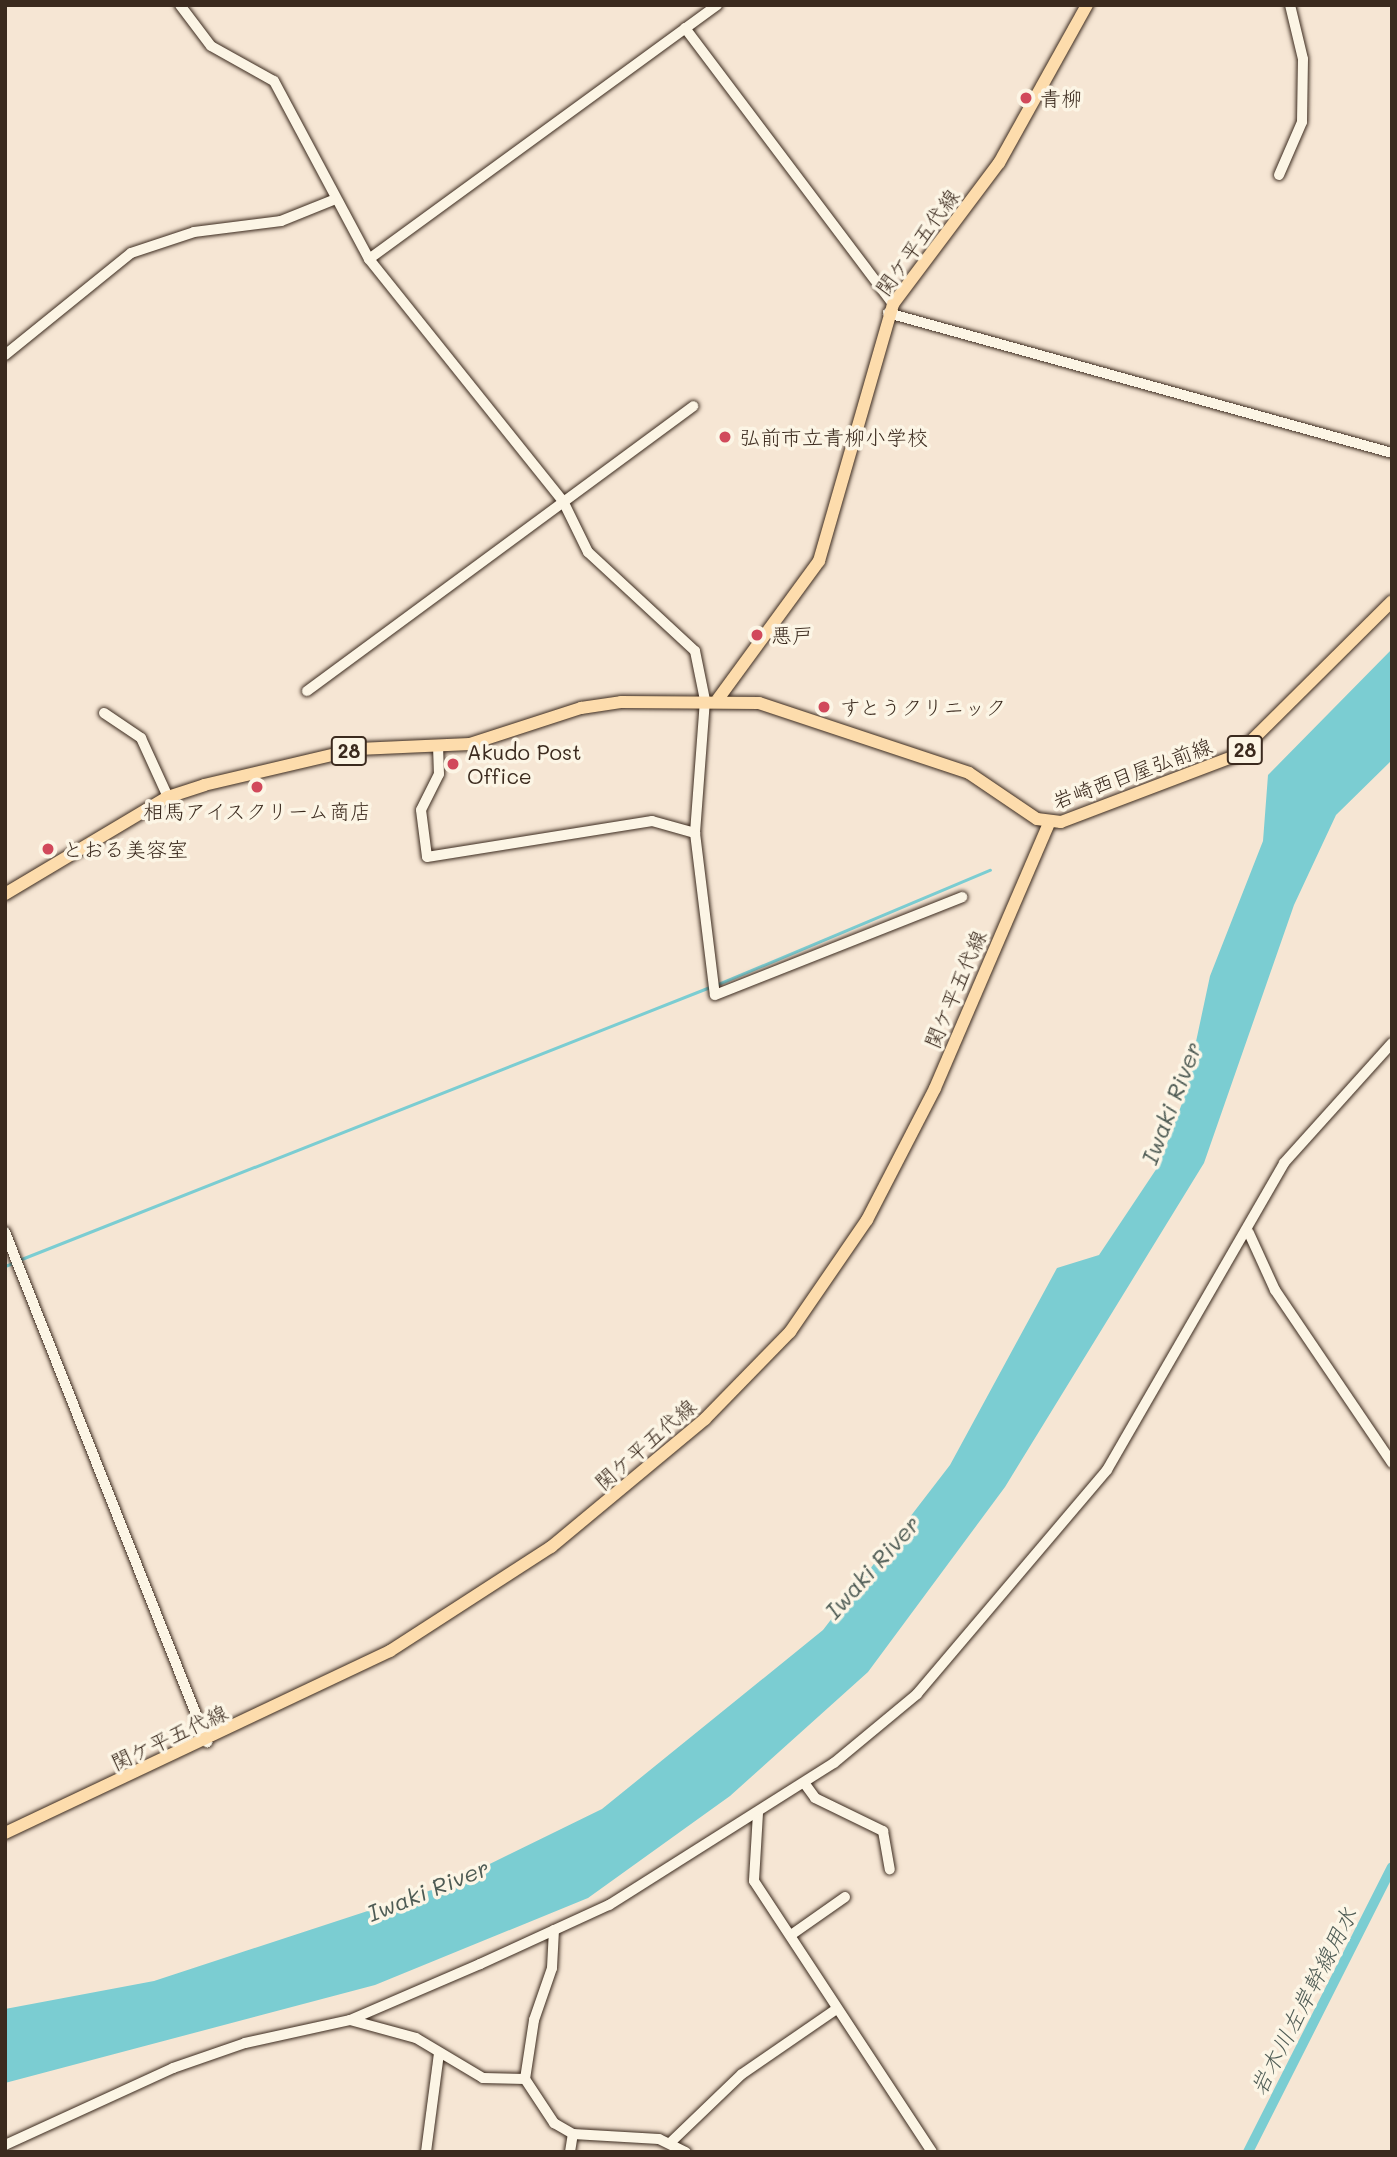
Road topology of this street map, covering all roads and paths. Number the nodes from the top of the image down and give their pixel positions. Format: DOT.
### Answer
graph roads {
  1 [pos="180,5"];
  2 [pos="717,5"];
  3 [pos="1087,5"];
  4 [pos="1290,5"];
  5 [pos="685,29"];
  6 [pos="1279,175"];
  7 [pos="333,200"];
  8 [pos="369,259"];
  9 [pos="891,309"];
  10 [pos="5,355"];
  11 [pos="693,406"];
  12 [pos="1392,453"];
  13 [pos="563,500"];
  14 [pos="1392,601"];
  15 [pos="307,691"];
  16 [pos="711,700"];
  17 [pos="104,713"];
  18 [pos="438,746"];
  19 [pos="168,797"];
  20 [pos="1049,823"];
  21 [pos="695,833"];
  22 [pos="5,894"];
  23 [pos="962,897"];
  24 [pos="1392,1043"];
  25 [pos="5,1232"];
  26 [pos="1249,1233"];
  27 [pos="1392,1464"];
  28 [pos="207,1742"];
  29 [pos="805,1784"];
  30 [pos="758,1813"];
  31 [pos="5,1833"];
  32 [pos="890,1869"];
  33 [pos="845,1897"];
  34 [pos="554,1930"];
  35 [pos="791,1935"];
  36 [pos="835,2010"];
  37 [pos="350,2020"];
  38 [pos="439,2053"];
  39 [pos="525,2079"];
  40 [pos="573,2134"];
  41 [pos="671,2142"];
  42 [pos="5,2145"];
  43 [pos="426,2152"];
  44 [pos="570,2152"];
  45 [pos="686,2152"];
  46 [pos="932,2152"];
  1 -- 7 [label="street"];
  2 -- 5 [label="street"];
  3 -- 9 [label="main road, 関ケ平五代線"];
  4 -- 6 [label="street"];
  5 -- 8 [label="street"];
  5 -- 9 [label="street"];
  7 -- 8 [label="street"];
  7 -- 10 [label="street"];
  8 -- 13 [label="street"];
  9 -- 12 [label="street"];
  9 -- 16 [label="main road, 関ケ平五代線"];
  11 -- 13 [label="street"];
  13 -- 15 [label="street"];
  13 -- 16 [label="street"];
  14 -- 20 [label="main road, 岩崎西目屋弘前線 / 28"];
  16 -- 18 [label="main road, 岩崎西目屋弘前線 / 28"];
  16 -- 20 [label="main road, 岩崎西目屋弘前線 / 28"];
  16 -- 21 [label="street"];
  17 -- 19 [label="street"];
  18 -- 19 [label="main road, 岩崎西目屋弘前線 / 28"];
  18 -- 21 [label="street"];
  19 -- 22 [label="main road, 岩崎西目屋弘前線 / 28"];
  20 -- 28 [label="main road, 関ケ平五代線"];
  21 -- 23 [label="street"];
  24 -- 26 [label="street"];
  25 -- 28 [label="street"];
  26 -- 27 [label="street"];
  26 -- 29 [label="street"];
  28 -- 31 [label="main road, 関ケ平五代線"];
  29 -- 30 [label="street"];
  29 -- 32 [label="street"];
  30 -- 34 [label="street"];
  30 -- 35 [label="street"];
  33 -- 35 [label="street"];
  34 -- 37 [label="street"];
  34 -- 39 [label="street"];
  35 -- 36 [label="street"];
  36 -- 41 [label="street"];
  36 -- 46 [label="street"];
  37 -- 38 [label="street"];
  37 -- 42 [label="street"];
  38 -- 39 [label="street"];
  38 -- 43 [label="street"];
  39 -- 40 [label="street"];
  40 -- 41 [label="street"];
  40 -- 44 [label="street"];
  41 -- 45 [label="street"];
}
